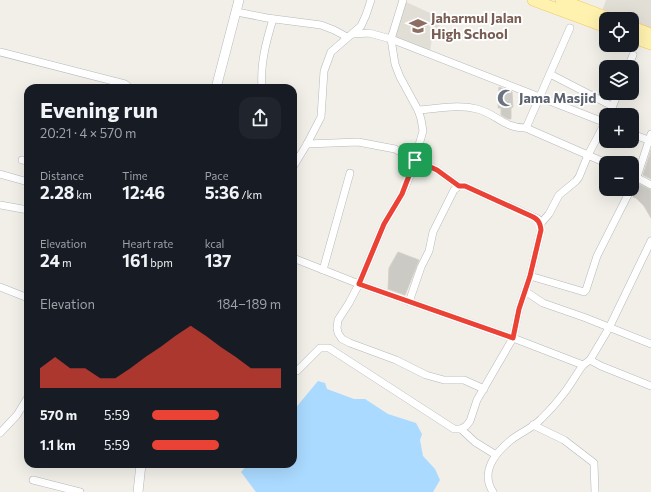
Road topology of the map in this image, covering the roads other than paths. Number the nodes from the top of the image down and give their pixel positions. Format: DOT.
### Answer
graph roads {
  1 [pos="239,0"];
  2 [pos="371,0"];
  3 [pos="403,0"];
  4 [pos="533,0"];
  5 [pos="561,0"];
  6 [pos="237,12"];
  7 [pos="599,14"];
  8 [pos="273,19"];
  9 [pos="599,24"];
  10 [pos="570,28"];
  11 [pos="639,30"];
  12 [pos="651,34"];
  13 [pos="350,35"];
  14 [pos="391,39"];
  15 [pos="639,40"];
  16 [pos="651,44"];
  17 [pos="0,52"];
  18 [pos="633,55"];
  19 [pos="631,60"];
  20 [pos="550,74"];
  21 [pos="126,84"];
  22 [pos="217,84"];
  23 [pos="262,84"];
  24 [pos="539,97"];
  25 [pos="615,100"];
  26 [pos="612,106"];
  27 [pos="418,110"];
  28 [pos="599,120"];
  29 [pos="526,128"];
  30 [pos="599,135"];
  31 [pos="639,136"];
  32 [pos="650,138"];
  33 [pos="307,144"];
  34 [pos="588,155"];
  35 [pos="297,159"];
  36 [pos="415,160"];
  37 [pos="599,160"];
  38 [pos="639,166"];
  39 [pos="350,173"];
  40 [pos="0,174"];
  41 [pos="639,178"];
  42 [pos="24,181"];
  43 [pos="651,185"];
  44 [pos="459,186"];
  45 [pos="626,196"];
  46 [pos="0,205"];
  47 [pos="24,209"];
  48 [pos="540,224"];
  49 [pos="651,241"];
  50 [pos="297,260"];
  51 [pos="323,270"];
  52 [pos="530,276"];
  53 [pos="359,284"];
  54 [pos="0,287"];
  55 [pos="526,291"];
  56 [pos="24,296"];
  57 [pos="409,302"];
  58 [pos="609,328"];
  59 [pos="513,338"];
  60 [pos="651,344"];
  61 [pos="590,360"];
  62 [pos="583,365"];
  63 [pos="297,369"];
  64 [pos="651,386"];
  65 [pos="484,389"];
  66 [pos="24,404"];
  67 [pos="533,425"];
  68 [pos="461,429"];
  69 [pos="0,433"];
  70 [pos="496,455"];
  71 [pos="141,468"];
  72 [pos="33,480"];
  73 [pos="491,491"];
  74 [pos="80,492"];
  75 [pos="138,492"];
  76 [pos="595,492"];
  1 -- 6 [label="street"];
  2 -- 13 [label="street"];
  3 -- 14 [label="street"];
  4 -- 9 [label="main road"];
  5 -- 7 [label="main road"];
  6 -- 8 [label="street"];
  6 -- 22 [label="street"];
  8 -- 13 [label="street"];
  8 -- 23 [label="street"];
  10 -- 20 [label="street"];
  11 -- 12 [label="main road"];
  13 -- 14 [label="street"];
  13 -- 33 [label="street"];
  14 -- 24 [label="street"];
  14 -- 27 [label="street"];
  15 -- 16 [label="main road"];
  17 -- 21 [label="street"];
  18 -- 19 [label="street"];
  20 -- 24 [label="street"];
  20 -- 26 [label="street"];
  24 -- 28 [label="street"];
  24 -- 29 [label="street"];
  25 -- 26 [label="street"];
  27 -- 29 [label="street"];
  27 -- 36 [label="street"];
  29 -- 34 [label="street"];
  30 -- 34 [label="street"];
  31 -- 32 [label="street"];
  32 -- 38 [label="street"];
  33 -- 35 [label="street"];
  33 -- 36 [label="street"];
  34 -- 37 [label="street"];
  34 -- 48 [label="street"];
  36 -- 44 [label="street"];
  36 -- 53 [label="street"];
  39 -- 51 [label="street"];
  40 -- 42 [label="street"];
  41 -- 43 [label="street"];
  44 -- 48 [label="street"];
  44 -- 57 [label="street"];
  45 -- 52 [label="street"];
  46 -- 47 [label="street"];
  48 -- 52 [label="street"];
  49 -- 58 [label="street"];
  50 -- 51 [label="street"];
  51 -- 53 [label="street"];
  52 -- 55 [label="street"];
  53 -- 57 [label="street"];
  53 -- 65 [label="street"];
  54 -- 56 [label="street"];
  55 -- 58 [label="street"];
  55 -- 59 [label="street"];
  57 -- 59 [label="street"];
  58 -- 60 [label="street"];
  58 -- 61 [label="street"];
  59 -- 62 [label="street"];
  59 -- 65 [label="street"];
  61 -- 62 [label="street"];
  61 -- 64 [label="street"];
  62 -- 67 [label="street"];
  63 -- 68 [label="street"];
  65 -- 68 [label="street"];
  66 -- 69 [label="street"];
  67 -- 70 [label="street"];
  67 -- 76 [label="street"];
  68 -- 70 [label="street"];
  70 -- 73 [label="street"];
  71 -- 75 [label="street"];
  72 -- 74 [label="street"];
}
